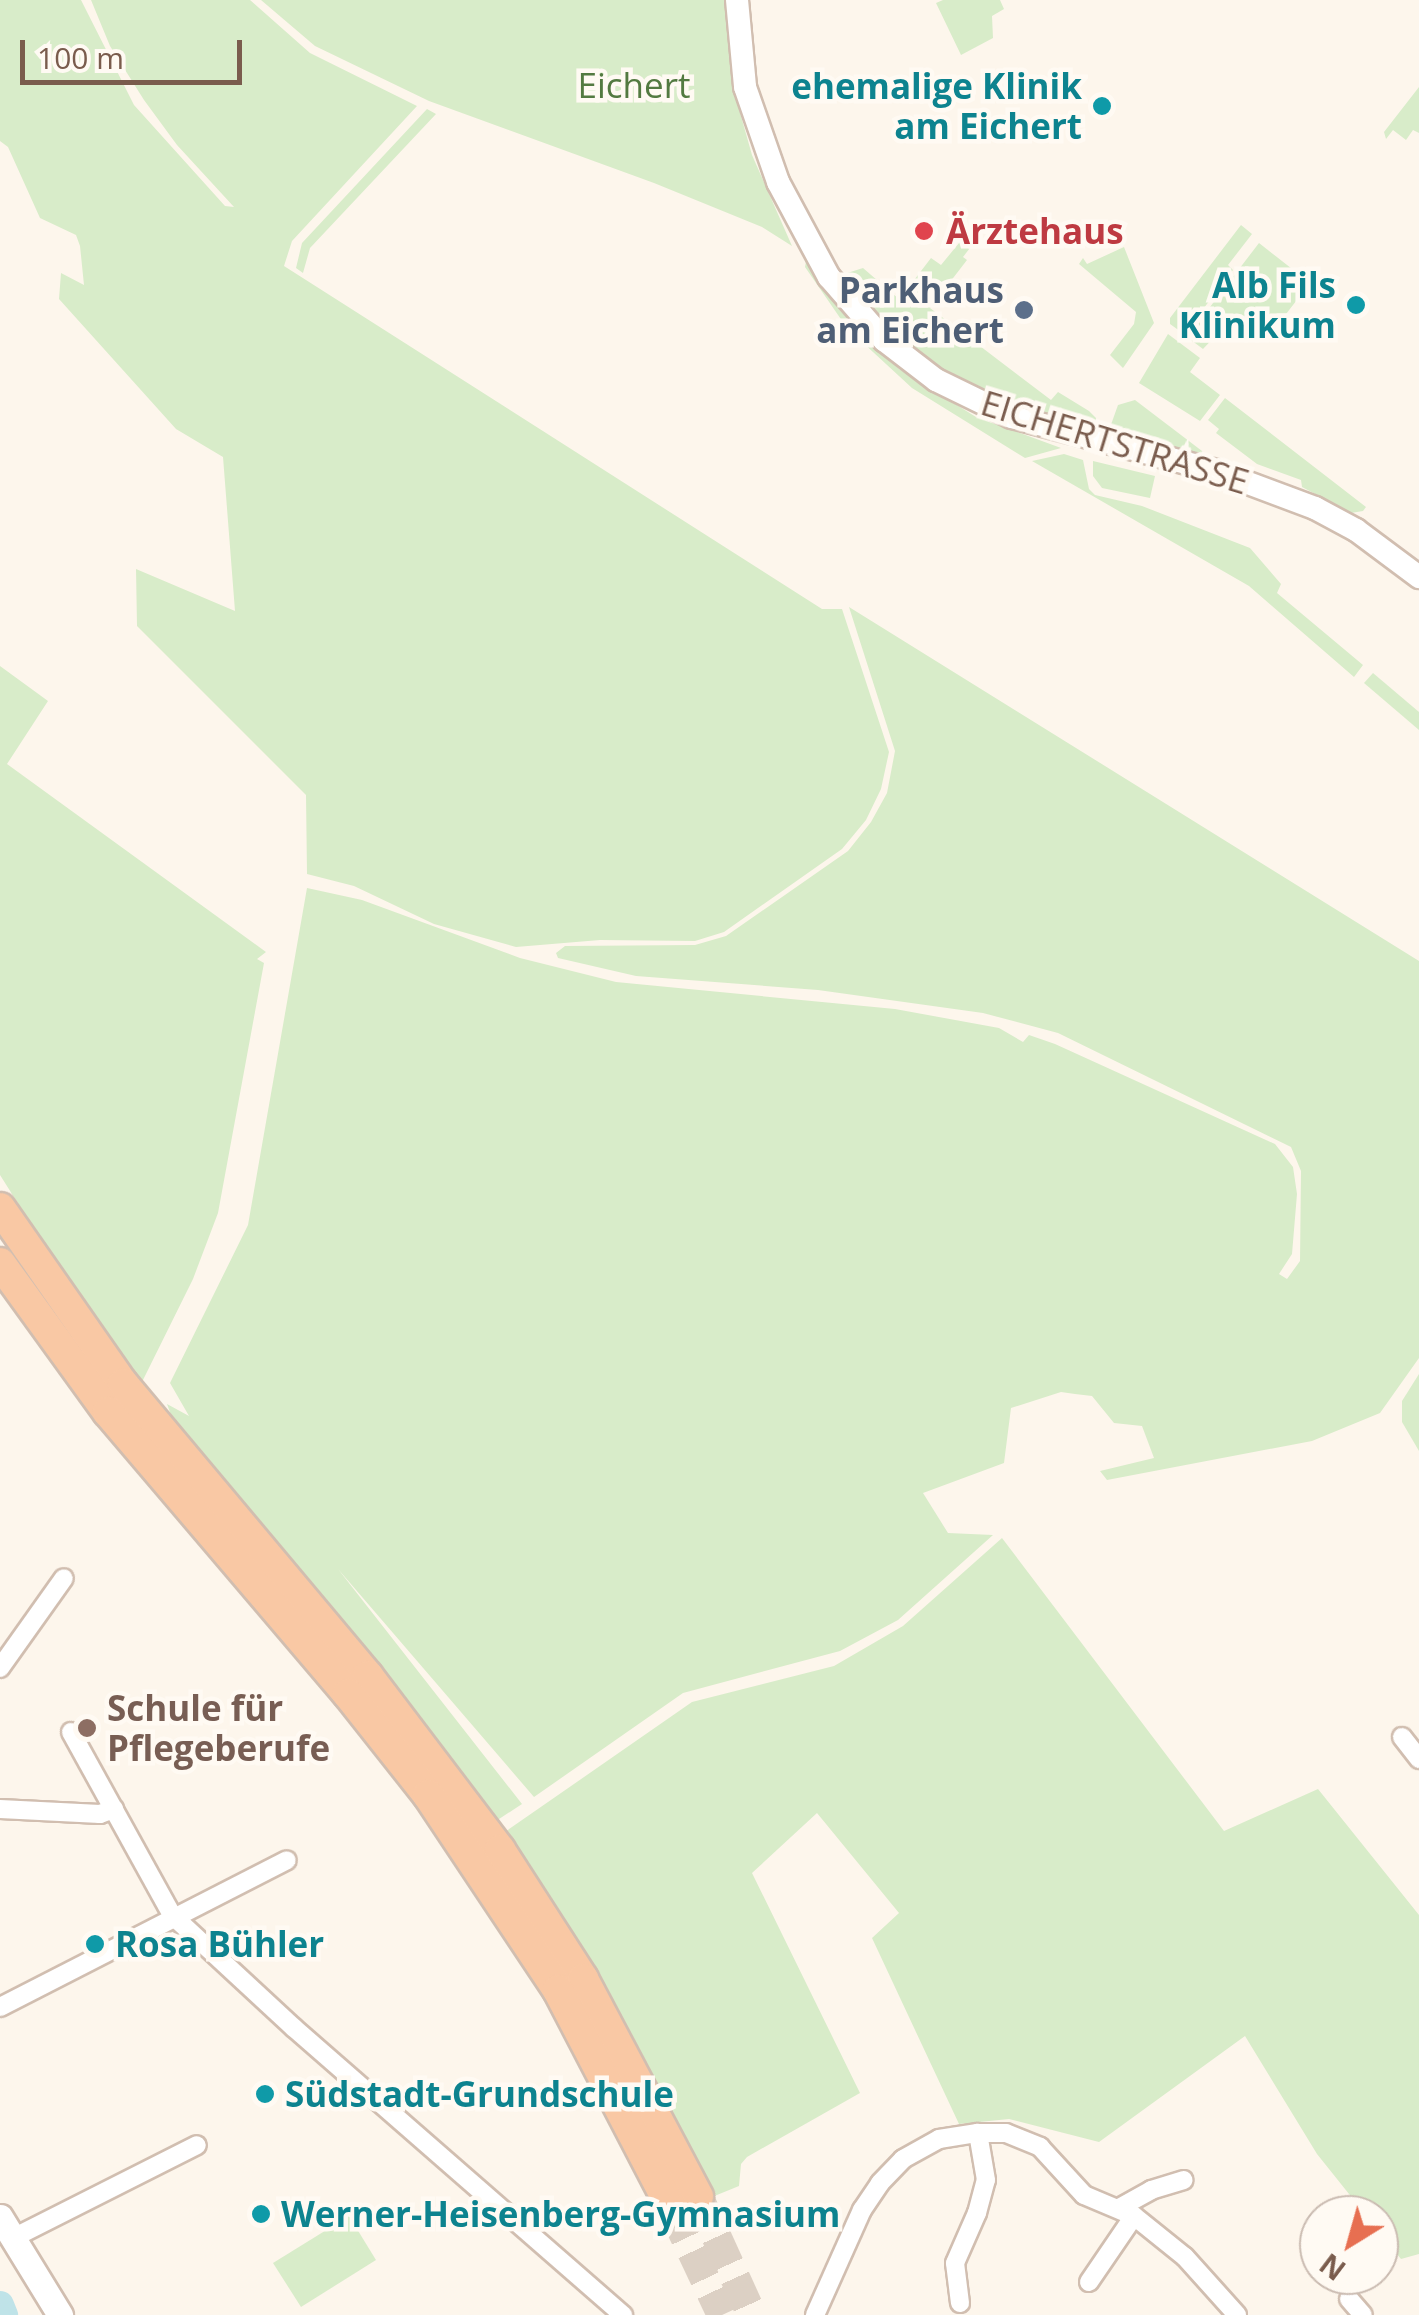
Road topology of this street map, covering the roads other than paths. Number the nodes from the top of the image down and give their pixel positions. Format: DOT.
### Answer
graph roads {
  1 [pos="738,0"];
  2 [pos="1419,578"];
  3 [pos="0,1208"];
  4 [pos="0,1262"];
  5 [pos="64,1578"];
  6 [pos="0,1668"];
  7 [pos="72,1732"];
  8 [pos="1402,1737"];
  9 [pos="1419,1759"];
  10 [pos="0,1809"];
  11 [pos="114,1810"];
  12 [pos="287,1860"];
  13 [pos="172,1915"];
  14 [pos="0,2007"];
  15 [pos="978,2133"];
  16 [pos="197,2145"];
  17 [pos="1183,2180"];
  18 [pos="1127,2212"];
  19 [pos="6,2228"];
  20 [pos="1089,2282"];
  21 [pos="1349,2299"];
  22 [pos="960,2303"];
  23 [pos="60,2315"];
  24 [pos="623,2315"];
  25 [pos="815,2315"];
  26 [pos="1237,2315"];
  27 [pos="1363,2315"];
  1 -- 2 [label="street, EICHERTSTRASSE"];
  3 -- 4 [label="highway"];
  5 -- 6 [label="street"];
  7 -- 11 [label="street"];
  8 -- 9 [label="street"];
  10 -- 11 [label="street"];
  11 -- 13 [label="street"];
  12 -- 13 [label="street"];
  13 -- 14 [label="street"];
  13 -- 24 [label="street"];
  15 -- 18 [label="street"];
  15 -- 22 [label="street"];
  15 -- 25 [label="street"];
  16 -- 19 [label="street"];
  17 -- 18 [label="street"];
  18 -- 20 [label="street"];
  18 -- 26 [label="street"];
  19 -- 23 [label="main road"];
  21 -- 27 [label="street"];
}
